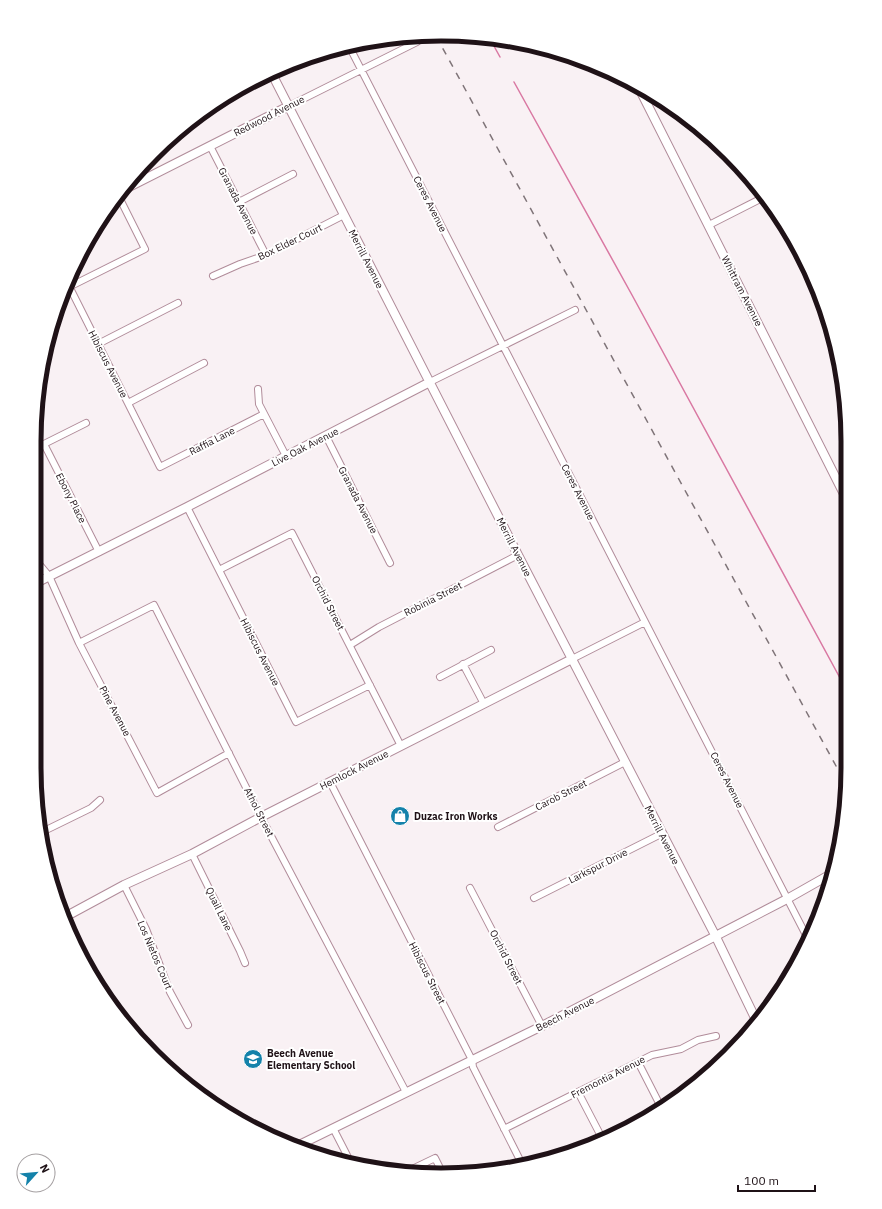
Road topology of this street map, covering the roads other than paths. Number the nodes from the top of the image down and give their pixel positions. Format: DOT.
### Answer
graph roads {
  1 [pos="417,42"];
  2 [pos="352,52"];
  3 [pos="361,70"];
  4 [pos="274,77"];
  5 [pos="643,96"];
  6 [pos="289,106"];
  7 [pos="210,146"];
  8 [pos="293,174"];
  9 [pos="134,184"];
  10 [pos="760,199"];
  11 [pos="121,201"];
  12 [pos="239,202"];
  13 [pos="344,215"];
  14 [pos="708,225"];
  15 [pos="266,255"];
  16 [pos="214,276"];
  17 [pos="74,282"];
  18 [pos="70,290"];
  19 [pos="178,303"];
  20 [pos="575,310"];
  21 [pos="98,344"];
  22 [pos="503,346"];
  23 [pos="204,363"];
  24 [pos="430,382"];
  25 [pos="258,389"];
  26 [pos="128,403"];
  27 [pos="264,414"];
  28 [pos="86,423"];
  29 [pos="326,436"];
  30 [pos="286,456"];
  31 [pos="160,467"];
  32 [pos="841,488"];
  33 [pos="187,507"];
  34 [pos="99,552"];
  35 [pos="518,555"];
  36 [pos="390,562"];
  37 [pos="41,566"];
  38 [pos="219,570"];
  39 [pos="49,576"];
  40 [pos="41,580"];
  41 [pos="645,622"];
  42 [pos="79,643"];
  43 [pos="350,645"];
  44 [pos="491,650"];
  45 [pos="572,659"];
  46 [pos="463,664"];
  47 [pos="440,676"];
  48 [pos="370,685"];
  49 [pos="484,704"];
  50 [pos="401,746"];
  51 [pos="229,753"];
  52 [pos="624,762"];
  53 [pos="330,782"];
  54 [pos="100,800"];
  55 [pos="261,817"];
  56 [pos="498,827"];
  57 [pos="46,830"];
  58 [pos="661,834"];
  59 [pos="192,854"];
  60 [pos="826,877"];
  61 [pos="124,885"];
  62 [pos="470,888"];
  63 [pos="534,898"];
  64 [pos="788,898"];
  65 [pos="69,915"];
  66 [pos="805,933"];
  67 [pos="715,935"];
  68 [pos="245,963"];
  69 [pos="754,1017"];
  70 [pos="188,1025"];
  71 [pos="542,1026"];
  72 [pos="716,1036"];
  73 [pos="472,1060"];
  74 [pos="638,1062"];
  75 [pos="406,1092"];
  76 [pos="578,1092"];
  77 [pos="659,1103"];
  78 [pos="333,1128"];
  79 [pos="504,1129"];
  80 [pos="600,1135"];
  81 [pos="302,1143"];
  82 [pos="348,1156"];
  83 [pos="520,1160"];
  84 [pos="417,1167"];
  85 [pos="440,1168"];
  1 -- 3 [label="street, Redwood Avenue"];
  2 -- 3 [label="street, Ceres Avenue"];
  3 -- 6 [label="street, Redwood Avenue"];
  3 -- 22 [label="street, Ceres Avenue"];
  4 -- 6 [label="main road, Merrill Avenue"];
  5 -- 14 [label="main road, Whittram Avenue"];
  6 -- 7 [label="main road, Redwood Avenue"];
  6 -- 13 [label="main road, Merrill Avenue"];
  7 -- 9 [label="main road, Redwood Avenue"];
  7 -- 12 [label="street, Granada Avenue"];
  8 -- 12 [label="street"];
  10 -- 14 [label="street"];
  11 -- 17 [label="street"];
  12 -- 15 [label="street, Granada Avenue"];
  13 -- 15 [label="street, Box Elder Court"];
  13 -- 24 [label="main road, Merrill Avenue"];
  14 -- 32 [label="main road, Whittram Avenue"];
  15 -- 16 [label="street, Box Elder Court"];
  18 -- 21 [label="street, Hibiscus Avenue"];
  19 -- 21 [label="street"];
  20 -- 22 [label="street, Live Oak Avenue"];
  21 -- 26 [label="street, Hibiscus Avenue"];
  22 -- 24 [label="street, Live Oak Avenue"];
  22 -- 41 [label="street, Ceres Avenue"];
  23 -- 26 [label="street"];
  24 -- 29 [label="main road, Live Oak Avenue"];
  24 -- 35 [label="main road, Merrill Avenue"];
  25 -- 27 [label="street"];
  26 -- 31 [label="street, Hibiscus Avenue"];
  27 -- 30 [label="street"];
  27 -- 31 [label="street, Raffia Lane"];
  28 -- 34 [label="street, Ebony Place"];
  29 -- 30 [label="main road, Live Oak Avenue"];
  29 -- 36 [label="street, Granada Avenue"];
  30 -- 33 [label="main road, Live Oak Avenue"];
  33 -- 34 [label="main road, Live Oak Avenue"];
  33 -- 38 [label="street, Hibiscus Avenue"];
  34 -- 39 [label="main road, Live Oak Avenue"];
  35 -- 43 [label="street, Robinia Street"];
  35 -- 45 [label="main road, Merrill Avenue"];
  37 -- 39 [label="street, Pine Avenue"];
  38 -- 43 [label="street, Orchid Street"];
  38 -- 48 [label="street, Hibiscus Avenue"];
  39 -- 40 [label="main road, Live Oak Avenue"];
  39 -- 42 [label="street, Pine Avenue"];
  41 -- 45 [label="street, Hemlock Avenue"];
  41 -- 64 [label="street, Ceres Avenue"];
  42 -- 51 [label="street, Athol Street"];
  42 -- 51 [label="street, Pine Avenue"];
  43 -- 48 [label="street, Orchid Street"];
  44 -- 46 [label="street"];
  45 -- 49 [label="main road, Hemlock Avenue"];
  45 -- 52 [label="main road, Merrill Avenue"];
  46 -- 47 [label="street"];
  46 -- 49 [label="street"];
  48 -- 50 [label="street, Orchid Street"];
  49 -- 50 [label="main road, Hemlock Avenue"];
  50 -- 53 [label="main road, Hemlock Avenue"];
  51 -- 55 [label="street, Athol Street"];
  52 -- 56 [label="street, Carob Street"];
  52 -- 58 [label="main road, Merrill Avenue"];
  53 -- 55 [label="main road, Hemlock Avenue"];
  53 -- 73 [label="street, Hibiscus Street"];
  54 -- 57 [label="street"];
  55 -- 59 [label="main road, Hemlock Avenue"];
  55 -- 75 [label="street, Athol Street"];
  58 -- 63 [label="street, Larkspur Drive"];
  58 -- 67 [label="main road, Merrill Avenue"];
  59 -- 61 [label="main road, Hemlock Avenue"];
  59 -- 68 [label="street, Quail Lane"];
  60 -- 64 [label="main road, Beech Avenue"];
  61 -- 65 [label="main road, Hemlock Avenue"];
  61 -- 70 [label="street, Los Nietos Court"];
  62 -- 71 [label="street, Orchid Street"];
  64 -- 66 [label="street, Ceres Avenue"];
  64 -- 67 [label="main road, Beech Avenue"];
  67 -- 69 [label="main road, Merrill Avenue"];
  67 -- 71 [label="main road, Beech Avenue"];
  71 -- 73 [label="main road, Beech Avenue"];
  72 -- 74 [label="street, Fremontia Avenue"];
  73 -- 75 [label="main road, Beech Avenue"];
  73 -- 79 [label="street, Hibiscus Street"];
  74 -- 76 [label="street, Fremontia Avenue"];
  74 -- 77 [label="street"];
  75 -- 78 [label="main road, Beech Avenue"];
  76 -- 79 [label="street, Fremontia Avenue"];
  76 -- 80 [label="street"];
  78 -- 81 [label="main road, Beech Avenue"];
  78 -- 82 [label="street"];
  79 -- 83 [label="street, Hibiscus Street"];
  84 -- 85 [label="street"];
}
